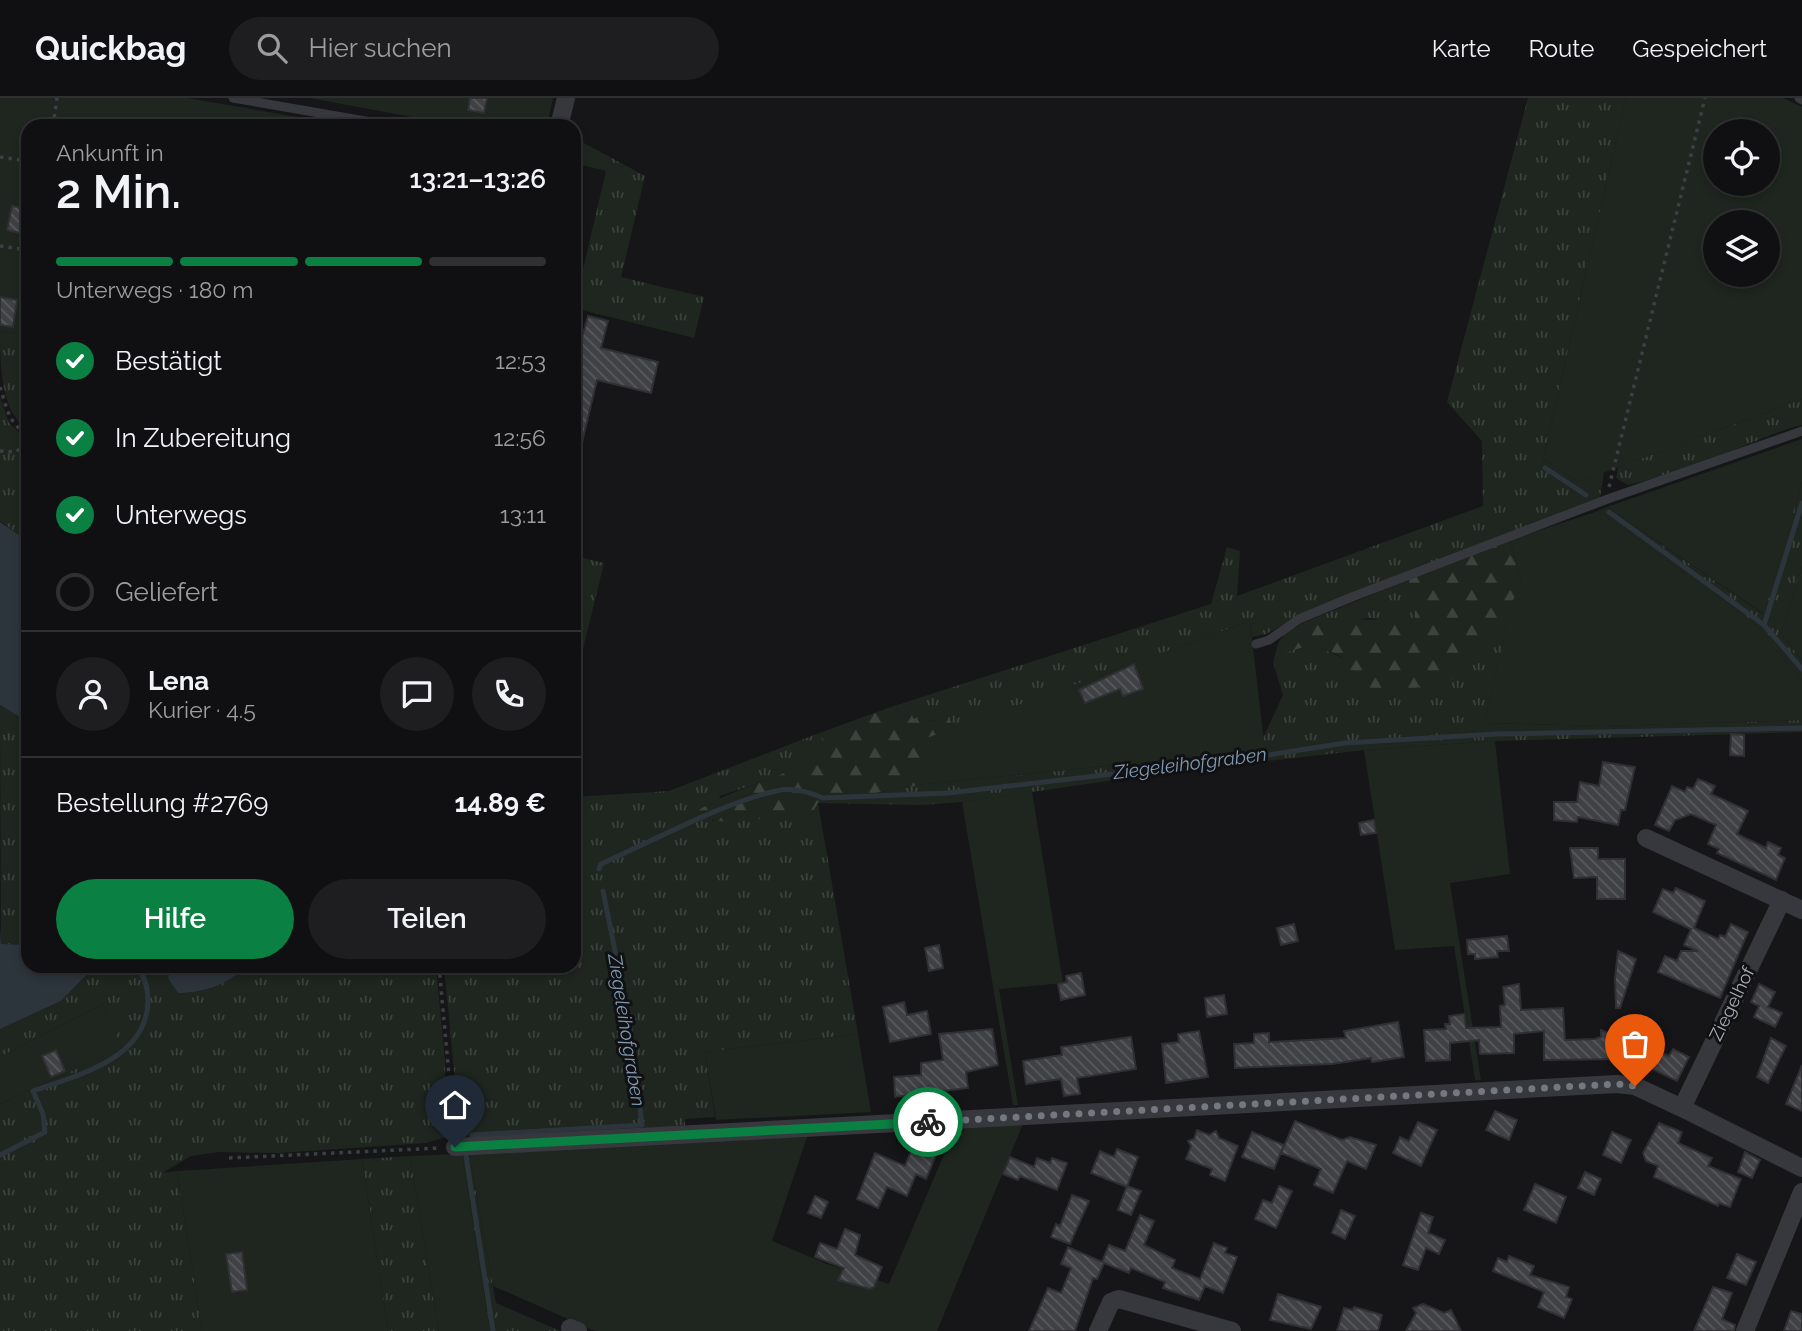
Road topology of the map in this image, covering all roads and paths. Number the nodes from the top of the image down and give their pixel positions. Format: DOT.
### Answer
graph roads {
  1 [pos="57,98"];
  2 [pos="233,98"];
  3 [pos="566,98"];
  4 [pos="1705,98"];
  5 [pos="354,118"];
  6 [pos="54,119"];
  7 [pos="359,119"];
  8 [pos="561,119"];
  9 [pos="0,157"];
  10 [pos="21,160"];
  11 [pos="0,246"];
  12 [pos="21,249"];
  13 [pos="0,387"];
  14 [pos="21,429"];
  15 [pos="1802,431"];
  16 [pos="21,448"];
  17 [pos="0,451"];
  18 [pos="1605,500"];
  19 [pos="1256,644"];
  20 [pos="1646,838"];
  21 [pos="1782,900"];
  22 [pos="1802,909"];
  23 [pos="440,973"];
  24 [pos="1682,1108"];
  25 [pos="455,1147"];
  26 [pos="229,1158"];
  27 [pos="1802,1168"];
  28 [pos="1802,1192"];
  29 [pos="1098,1331"];
  30 [pos="1231,1331"];
  31 [pos="1745,1331"];
  1 -- 6 [label="path"];
  2 -- 5 [label="lane"];
  3 -- 8 [label="street"];
  4 -- 18 [label="path"];
  5 -- 7 [label="lane"];
  9 -- 10 [label="path"];
  11 -- 12 [label="path"];
  13 -- 14 [label="path"];
  15 -- 18 [label="lane"];
  16 -- 17 [label="path"];
  18 -- 19 [label="lane"];
  20 -- 21 [label="street"];
  21 -- 22 [label="street"];
  21 -- 24 [label="street, Ziegelhof"];
  23 -- 25 [label="path"];
  24 -- 25 [label="street"];
  24 -- 27 [label="street"];
  25 -- 26 [label="path"];
  28 -- 31 [label="street"];
  29 -- 30 [label="street"];
}
